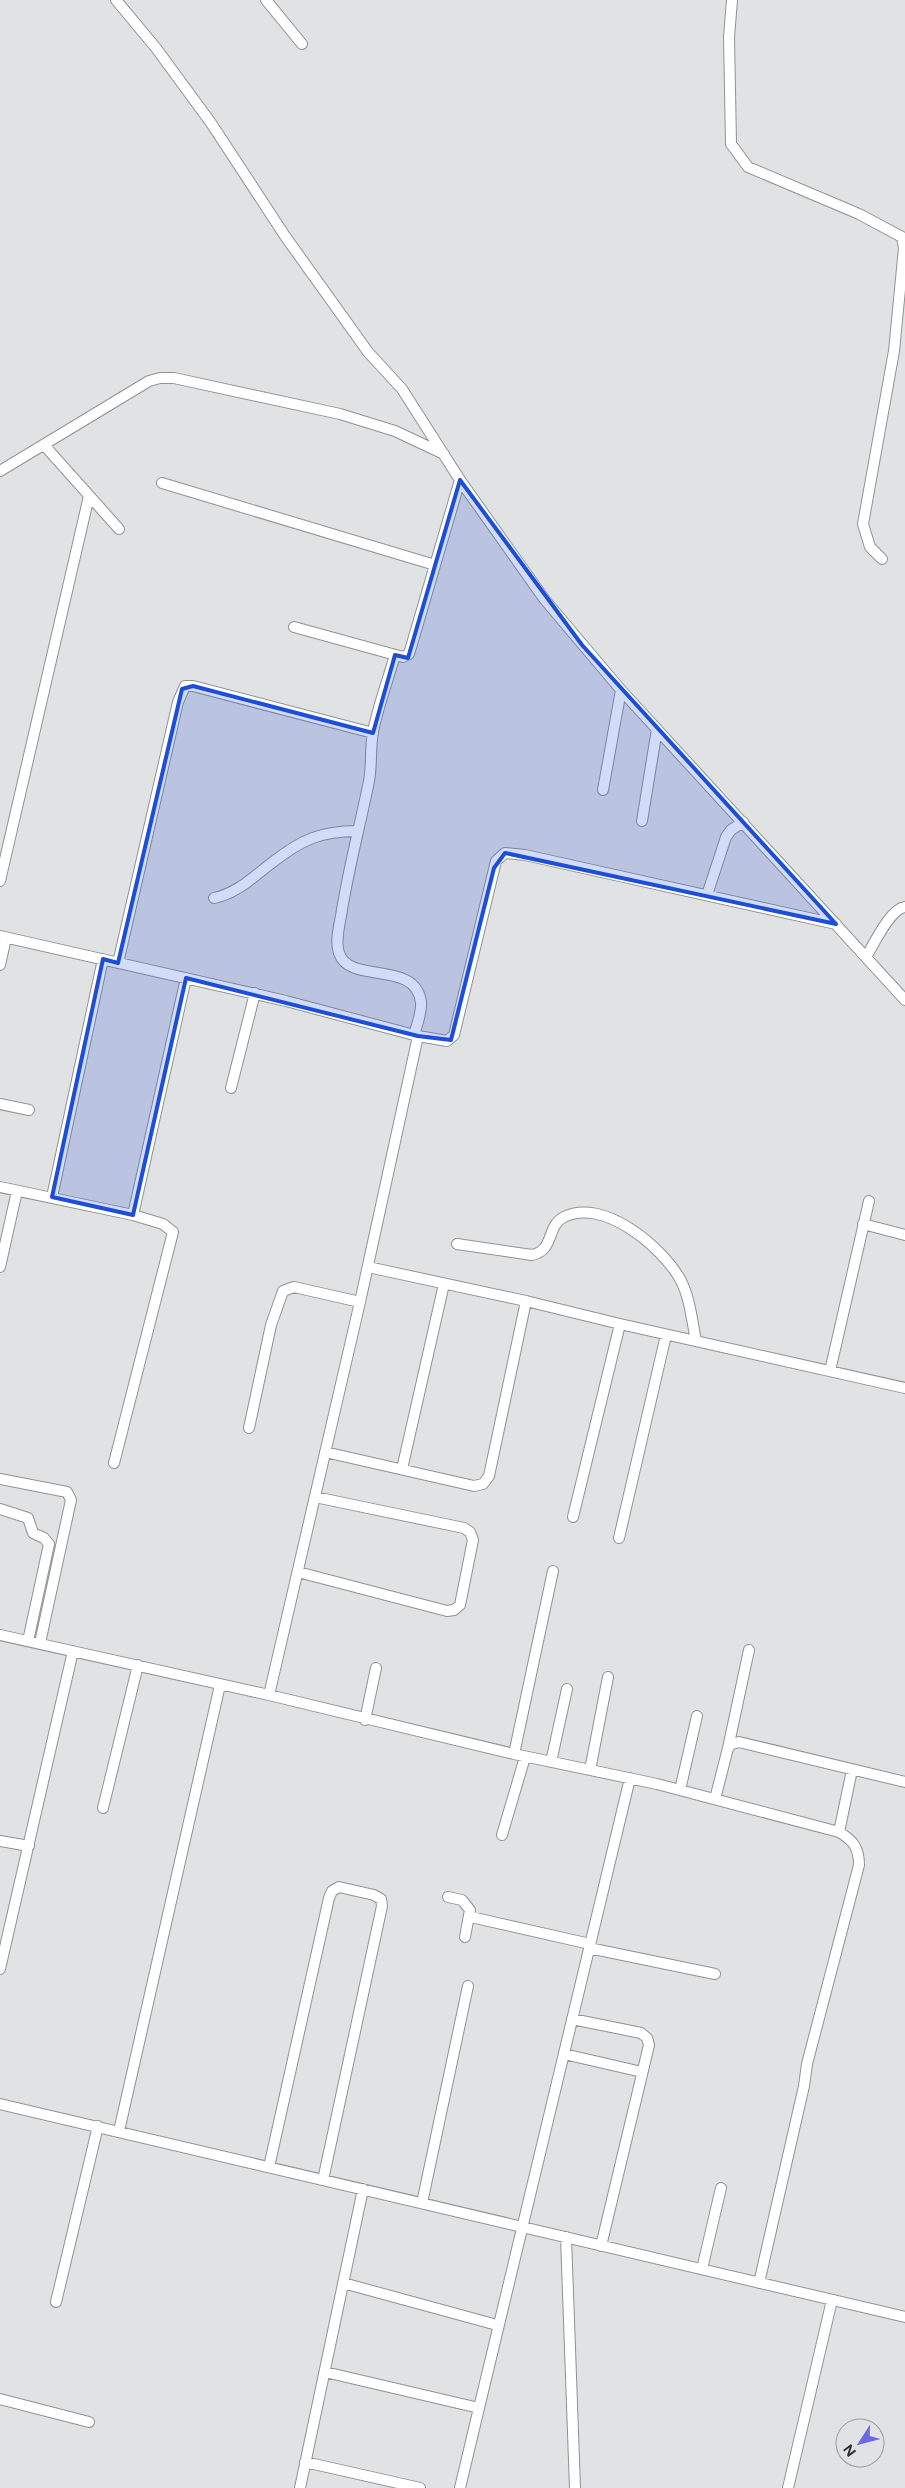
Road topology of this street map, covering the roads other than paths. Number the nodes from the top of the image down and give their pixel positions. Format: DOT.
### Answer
graph roads {
  1 [pos="116,0"];
  2 [pos="266,0"];
  3 [pos="732,0"];
  4 [pos="302,44"];
  5 [pos="44,445"];
  6 [pos="444,454"];
  7 [pos="0,471"];
  8 [pos="460,480"];
  9 [pos="162,483"];
  10 [pos="89,496"];
  11 [pos="119,529"];
  12 [pos="882,558"];
  13 [pos="435,565"];
  14 [pos="294,627"];
  15 [pos="395,655"];
  16 [pos="621,690"];
  17 [pos="657,729"];
  18 [pos="373,733"];
  19 [pos="603,790"];
  20 [pos="642,821"];
  21 [pos="743,822"];
  22 [pos="358,831"];
  23 [pos="0,881"];
  24 [pos="707,895"];
  25 [pos="214,898"];
  26 [pos="905,907"];
  27 [pos="836,924"];
  28 [pos="3,937"];
  29 [pos="866,956"];
  30 [pos="103,959"];
  31 [pos="118,962"];
  32 [pos="0,964"];
  33 [pos="186,978"];
  34 [pos="255,993"];
  35 [pos="905,1000"];
  36 [pos="416,1036"];
  37 [pos="231,1088"];
  38 [pos="0,1104"];
  39 [pos="29,1110"];
  40 [pos="0,1187"];
  41 [pos="17,1191"];
  42 [pos="52,1197"];
  43 [pos="869,1201"];
  44 [pos="133,1215"];
  45 [pos="864,1224"];
  46 [pos="905,1235"];
  47 [pos="457,1244"];
  48 [pos="0,1267"];
  49 [pos="368,1267"];
  50 [pos="444,1284"];
  51 [pos="526,1301"];
  52 [pos="360,1302"];
  53 [pos="620,1324"];
  54 [pos="666,1335"];
  55 [pos="696,1341"];
  56 [pos="830,1371"];
  57 [pos="905,1388"];
  58 [pos="249,1428"];
  59 [pos="325,1452"];
  60 [pos="114,1462"];
  61 [pos="402,1469"];
  62 [pos="0,1479"];
  63 [pos="315,1497"];
  64 [pos="0,1509"];
  65 [pos="574,1517"];
  66 [pos="619,1538"];
  67 [pos="554,1571"];
  68 [pos="298,1572"];
  69 [pos="0,1635"];
  70 [pos="28,1641"];
  71 [pos="40,1644"];
  72 [pos="749,1650"];
  73 [pos="72,1651"];
  74 [pos="138,1665"];
  75 [pos="376,1668"];
  76 [pos="608,1677"];
  77 [pos="220,1685"];
  78 [pos="567,1689"];
  79 [pos="269,1695"];
  80 [pos="696,1716"];
  81 [pos="366,1720"];
  82 [pos="728,1748"];
  83 [pos="520,1756"];
  84 [pos="551,1762"];
  85 [pos="590,1770"];
  86 [pos="852,1770"];
  87 [pos="630,1778"];
  88 [pos="905,1782"];
  89 [pos="680,1790"];
  90 [pos="715,1799"];
  91 [pos="103,1808"];
  92 [pos="839,1832"];
  93 [pos="502,1835"];
  94 [pos="0,1841"];
  95 [pos="28,1846"];
  96 [pos="448,1897"];
  97 [pos="470,1917"];
  98 [pos="465,1937"];
  99 [pos="590,1946"];
  100 [pos="0,1969"];
  101 [pos="715,1974"];
  102 [pos="468,1986"];
  103 [pos="572,2019"];
  104 [pos="564,2054"];
  105 [pos="642,2072"];
  106 [pos="0,2104"];
  107 [pos="98,2126"];
  108 [pos="118,2131"];
  109 [pos="269,2167"];
  110 [pos="323,2180"];
  111 [pos="721,2188"];
  112 [pos="363,2189"];
  113 [pos="422,2204"];
  114 [pos="522,2228"];
  115 [pos="566,2237"];
  116 [pos="601,2246"];
  117 [pos="702,2269"];
  118 [pos="344,2283"];
  119 [pos="759,2283"];
  120 [pos="832,2300"];
  121 [pos="56,2302"];
  122 [pos="905,2318"];
  123 [pos="497,2324"];
  124 [pos="325,2372"];
  125 [pos="0,2399"];
  126 [pos="479,2408"];
  127 [pos="89,2422"];
  128 [pos="305,2462"];
  129 [pos="300,2488"];
  130 [pos="420,2488"];
  131 [pos="460,2488"];
  132 [pos="575,2488"];
  133 [pos="788,2488"];
  1 -- 6 [label="street"];
  2 -- 4 [label="street"];
  3 -- 12 [label="street"];
  5 -- 6 [label="street"];
  5 -- 7 [label="street"];
  5 -- 10 [label="street"];
  6 -- 8 [label="street"];
  8 -- 13 [label="street"];
  8 -- 16 [label="street"];
  9 -- 13 [label="street"];
  10 -- 11 [label="street"];
  10 -- 23 [label="street"];
  13 -- 15 [label="street"];
  14 -- 15 [label="street"];
  15 -- 18 [label="street"];
  16 -- 17 [label="street"];
  16 -- 19 [label="street"];
  17 -- 20 [label="street"];
  17 -- 21 [label="street"];
  18 -- 22 [label="street"];
  18 -- 31 [label="street"];
  21 -- 24 [label="street"];
  21 -- 27 [label="street"];
  22 -- 25 [label="street"];
  22 -- 36 [label="street"];
  24 -- 27 [label="street"];
  24 -- 36 [label="street"];
  26 -- 29 [label="street"];
  27 -- 29 [label="street"];
  28 -- 30 [label="street"];
  28 -- 32 [label="street"];
  29 -- 35 [label="street"];
  30 -- 31 [label="street"];
  30 -- 42 [label="street"];
  31 -- 33 [label="street"];
  33 -- 34 [label="street"];
  33 -- 44 [label="street"];
  34 -- 36 [label="street"];
  34 -- 37 [label="street"];
  36 -- 49 [label="street"];
  38 -- 39 [label="street"];
  40 -- 41 [label="street"];
  41 -- 42 [label="street"];
  41 -- 48 [label="street"];
  42 -- 44 [label="street"];
  43 -- 45 [label="street"];
  44 -- 60 [label="street"];
  45 -- 46 [label="street"];
  45 -- 56 [label="street"];
  47 -- 55 [label="street"];
  49 -- 50 [label="street"];
  49 -- 52 [label="street"];
  50 -- 51 [label="street"];
  50 -- 61 [label="street"];
  51 -- 53 [label="street"];
  51 -- 61 [label="street"];
  52 -- 58 [label="street"];
  52 -- 59 [label="street"];
  53 -- 54 [label="street"];
  53 -- 65 [label="street"];
  54 -- 55 [label="street"];
  54 -- 66 [label="street"];
  55 -- 56 [label="street"];
  56 -- 57 [label="street"];
  59 -- 61 [label="street"];
  59 -- 63 [label="street"];
  62 -- 71 [label="street"];
  63 -- 68 [label="street"];
  63 -- 68 [label="street"];
  64 -- 70 [label="street"];
  67 -- 83 [label="street"];
  68 -- 79 [label="street"];
  69 -- 70 [label="street"];
  70 -- 71 [label="street"];
  71 -- 73 [label="street"];
  72 -- 82 [label="street"];
  73 -- 74 [label="street"];
  73 -- 95 [label="street"];
  74 -- 77 [label="street"];
  74 -- 91 [label="street"];
  75 -- 81 [label="street"];
  76 -- 85 [label="street"];
  77 -- 79 [label="street"];
  77 -- 108 [label="street"];
  78 -- 84 [label="street"];
  79 -- 81 [label="street"];
  80 -- 89 [label="street"];
  81 -- 83 [label="street"];
  82 -- 86 [label="street"];
  82 -- 90 [label="street"];
  83 -- 84 [label="street"];
  83 -- 93 [label="street"];
  84 -- 85 [label="street"];
  85 -- 87 [label="street"];
  86 -- 88 [label="street"];
  86 -- 92 [label="street"];
  87 -- 89 [label="street"];
  87 -- 99 [label="street"];
  89 -- 90 [label="street"];
  90 -- 92 [label="street"];
  92 -- 119 [label="street"];
  94 -- 95 [label="street"];
  95 -- 100 [label="street"];
  96 -- 97 [label="street"];
  97 -- 98 [label="street"];
  97 -- 99 [label="street"];
  99 -- 101 [label="street"];
  99 -- 103 [label="street"];
  102 -- 113 [label="street"];
  103 -- 104 [label="street"];
  103 -- 105 [label="street"];
  104 -- 105 [label="street"];
  104 -- 114 [label="street"];
  105 -- 116 [label="street"];
  106 -- 107 [label="street"];
  107 -- 108 [label="street"];
  107 -- 121 [label="street"];
  108 -- 109 [label="street"];
  109 -- 110 [label="street"];
  109 -- 110 [label="street"];
  110 -- 112 [label="street"];
  111 -- 117 [label="street"];
  112 -- 113 [label="street"];
  112 -- 118 [label="street"];
  113 -- 114 [label="street"];
  114 -- 115 [label="street"];
  114 -- 123 [label="street"];
  115 -- 116 [label="street"];
  115 -- 132 [label="street"];
  116 -- 117 [label="street"];
  117 -- 119 [label="street"];
  118 -- 123 [label="street"];
  118 -- 124 [label="street"];
  119 -- 120 [label="street"];
  120 -- 122 [label="street"];
  120 -- 133 [label="street"];
  123 -- 126 [label="street"];
  124 -- 126 [label="street"];
  124 -- 128 [label="street"];
  125 -- 127 [label="street"];
  126 -- 131 [label="street"];
  128 -- 129 [label="street"];
  128 -- 130 [label="street"];
}
